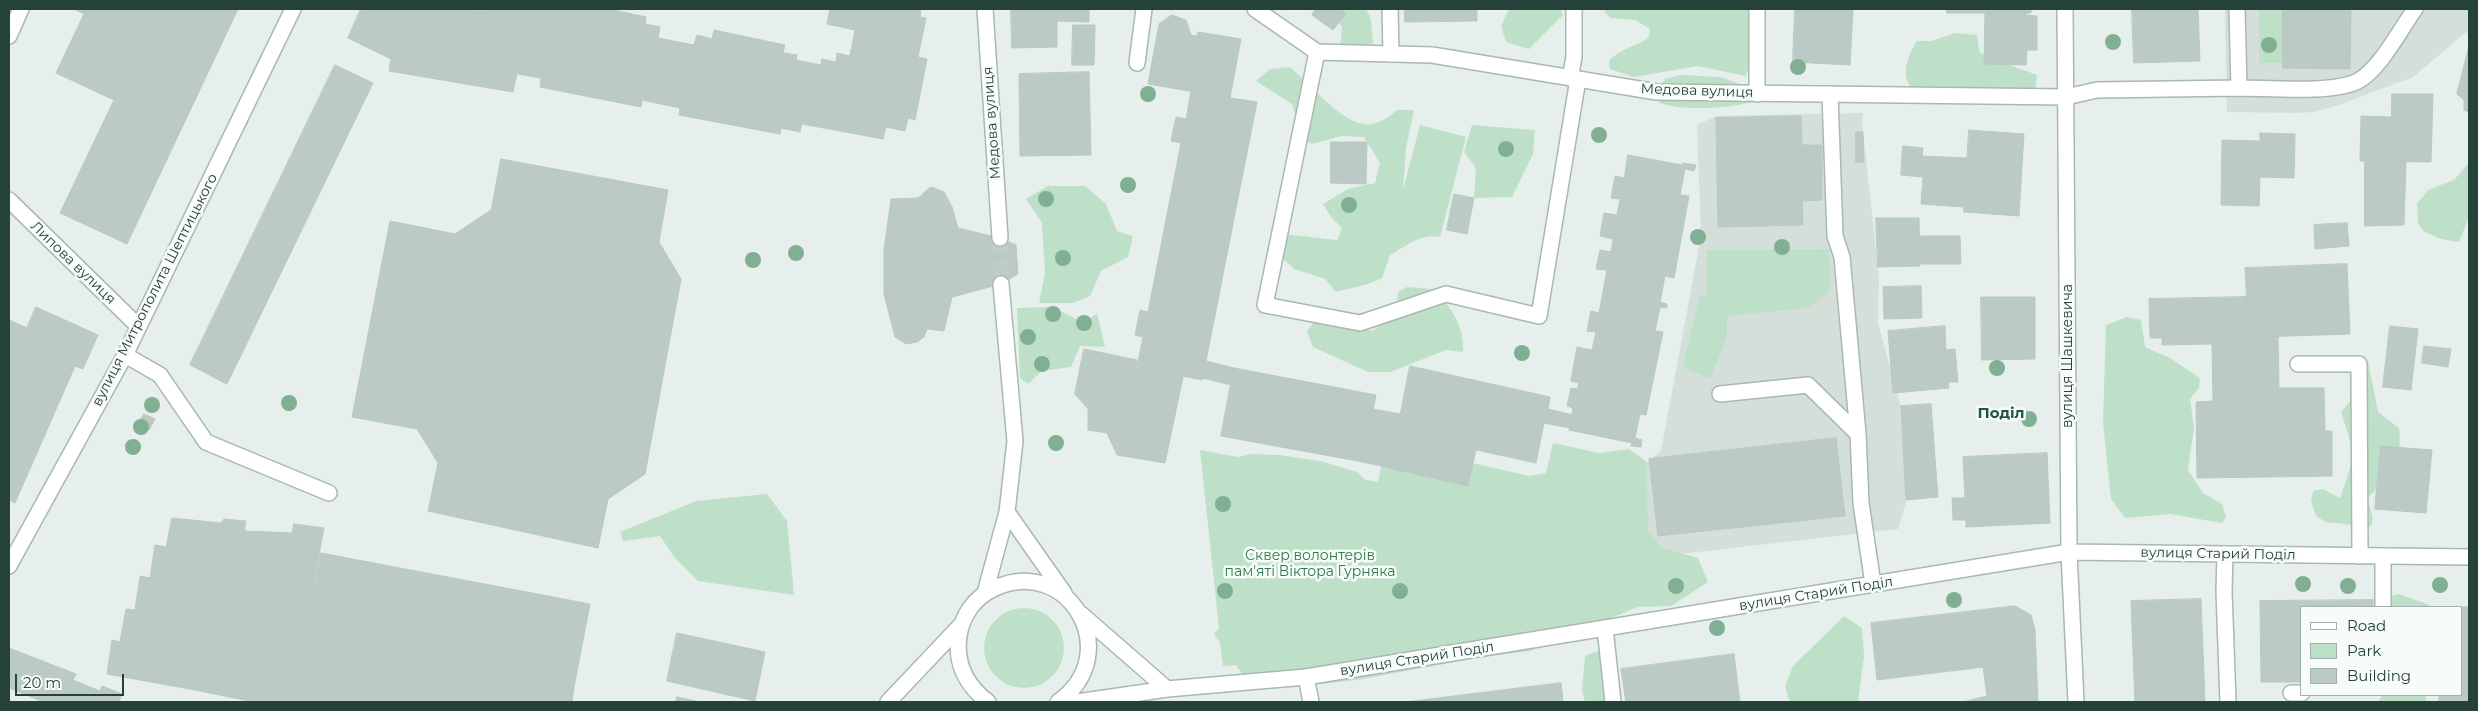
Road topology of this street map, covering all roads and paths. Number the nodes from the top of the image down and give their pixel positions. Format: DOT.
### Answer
graph roads {
  1 [pos="21,9"];
  2 [pos="293,9"];
  3 [pos="985,9"];
  4 [pos="1144,9"];
  5 [pos="1255,9"];
  6 [pos="1390,9"];
  7 [pos="1574,9"];
  8 [pos="1757,9"];
  9 [pos="2065,9"];
  10 [pos="2237,9"];
  11 [pos="2415,9"];
  12 [pos="9,36"];
  13 [pos="1317,52"];
  14 [pos="1391,54"];
  15 [pos="1136,64"];
  16 [pos="1574,78"];
  17 [pos="2239,88"];
  18 [pos="1757,94"];
  19 [pos="1830,94"];
  20 [pos="2066,96"];
  21 [pos="9,200"];
  22 [pos="1000,238"];
  23 [pos="1001,284"];
  24 [pos="138,326"];
  25 [pos="125,355"];
  26 [pos="2298,364"];
  27 [pos="1720,394"];
  28 [pos="1858,434"];
  29 [pos="329,493"];
  30 [pos="1007,512"];
  31 [pos="2069,552"];
  32 [pos="2225,554"];
  33 [pos="2360,556"];
  34 [pos="2383,556"];
  35 [pos="2469,557"];
  36 [pos="9,566"];
  37 [pos="1873,584"];
  38 [pos="985,593"];
  39 [pos="1066,596"];
  40 [pos="2384,606"];
  41 [pos="1079,612"];
  42 [pos="960,626"];
  43 [pos="1605,628"];
  44 [pos="1306,677"];
  45 [pos="1167,689"];
  46 [pos="888,702"];
  47 [pos="988,702"];
  48 [pos="1058,702"];
  49 [pos="1077,702"];
  50 [pos="1311,702"];
  51 [pos="1613,702"];
  52 [pos="2076,702"];
  53 [pos="2228,702"];
  1 -- 12 [label="street"];
  2 -- 24 [label="street, вулиця Митрополита Шептицького"];
  3 -- 22 [label="street, Медова вулиця"];
  4 -- 15 [label="street"];
  5 -- 13 [label="street"];
  6 -- 14 [label="street"];
  7 -- 16 [label="street"];
  8 -- 18 [label="street"];
  9 -- 20 [label="street, вулиця Шашкевича"];
  10 -- 17 [label="street"];
  11 -- 17 [label="street, Медова вулиця"];
  13 -- 14 [label="street, Медова вулиця"];
  13 -- 16 [label="street"];
  14 -- 16 [label="street, Медова вулиця"];
  16 -- 18 [label="street, Медова вулиця"];
  17 -- 20 [label="street, Медова вулиця"];
  18 -- 19 [label="street, Медова вулиця"];
  19 -- 20 [label="street, Медова вулиця"];
  19 -- 28 [label="street"];
  20 -- 31 [label="street, вулиця Шашкевича"];
  21 -- 24 [label="street, Липова вулиця"];
  23 -- 30 [label="street"];
  24 -- 25 [label="street, вулиця Митрополита Шептицького"];
  25 -- 29 [label="street"];
  25 -- 36 [label="street, вулиця Митрополита Шептицького"];
  26 -- 33 [label="street"];
  27 -- 28 [label="street"];
  28 -- 37 [label="street"];
  30 -- 38 [label="street"];
  30 -- 39 [label="street"];
  31 -- 32 [label="street, вулиця Старий Поділ"];
  31 -- 37 [label="street, вулиця Старий Поділ"];
  31 -- 52 [label="street, вулиця Шашкевича"];
  32 -- 33 [label="street, вулиця Старий Поділ"];
  32 -- 53 [label="street"];
  33 -- 34 [label="street, вулиця Старий Поділ"];
  34 -- 35 [label="street, вулиця Старий Поділ"];
  34 -- 40 [label="street"];
  37 -- 43 [label="street, вулиця Старий Поділ"];
  38 -- 39 [label="street"];
  38 -- 42 [label="street"];
  39 -- 41 [label="street"];
  41 -- 45 [label="street"];
  41 -- 48 [label="street"];
  42 -- 46 [label="street"];
  42 -- 47 [label="street"];
  43 -- 44 [label="street, вулиця Старий Поділ"];
  43 -- 51 [label="street"];
  44 -- 45 [label="street, вулиця Старий Поділ"];
  44 -- 50 [label="street"];
  45 -- 49 [label="street, вулиця Старий Поділ"];
}
